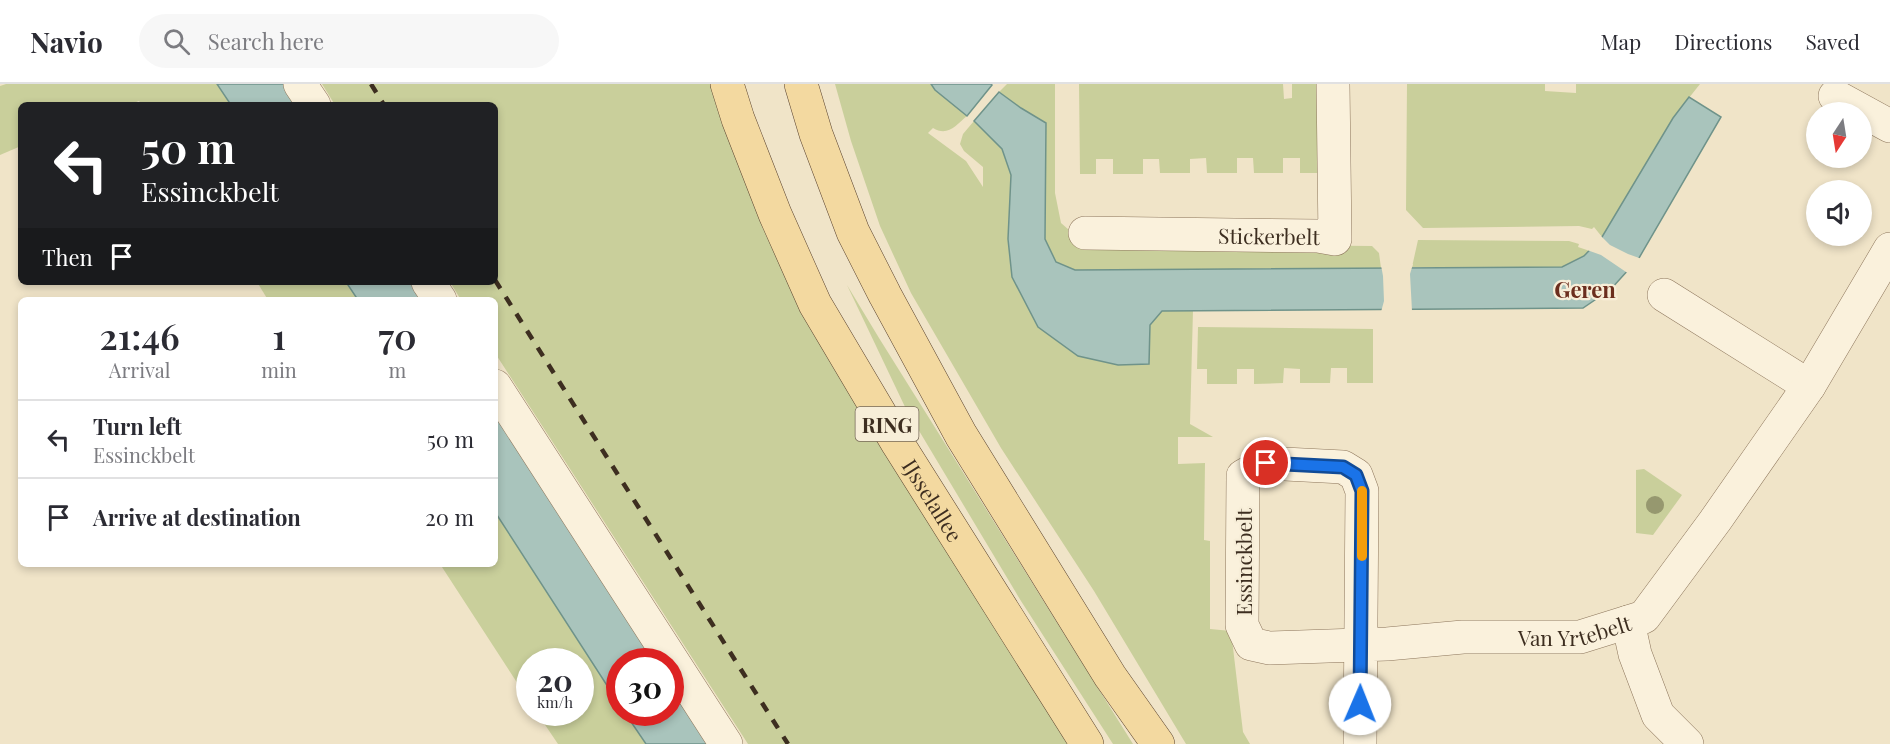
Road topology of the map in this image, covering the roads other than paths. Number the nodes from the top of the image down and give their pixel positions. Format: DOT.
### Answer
graph roads {
  1 [pos="300,84"];
  2 [pos="727,84"];
  3 [pos="801,84"];
  4 [pos="1333,84"];
  5 [pos="1835,96"];
  6 [pos="312,102"];
  7 [pos="1890,126"];
  8 [pos="1085,233"];
  9 [pos="1890,249"];
  10 [pos="1664,295"];
  11 [pos="1809,386"];
  12 [pos="498,391"];
  13 [pos="1628,622"];
  14 [pos="1361,644"];
  15 [pos="726,744"];
  16 [pos="1087,744"];
  17 [pos="1158,744"];
  18 [pos="1360,744"];
  19 [pos="1687,744"];
  1 -- 6 [label="street"];
  2 -- 16 [label="main road, IJsselallee / RING"];
  3 -- 17 [label="main road, RING"];
  4 -- 8 [label="street, Stickerbelt"];
  5 -- 7 [label="street"];
  9 -- 11 [label="street, Van Yrtebelt"];
  10 -- 11 [label="street"];
  11 -- 13 [label="street, Van Yrtebelt"];
  12 -- 15 [label="street"];
  13 -- 14 [label="street, Van Yrtebelt"];
  13 -- 19 [label="street"];
  14 -- 14 [label="street, Essinckbelt"];
  14 -- 18 [label="street, Essinckbelt"];
}
